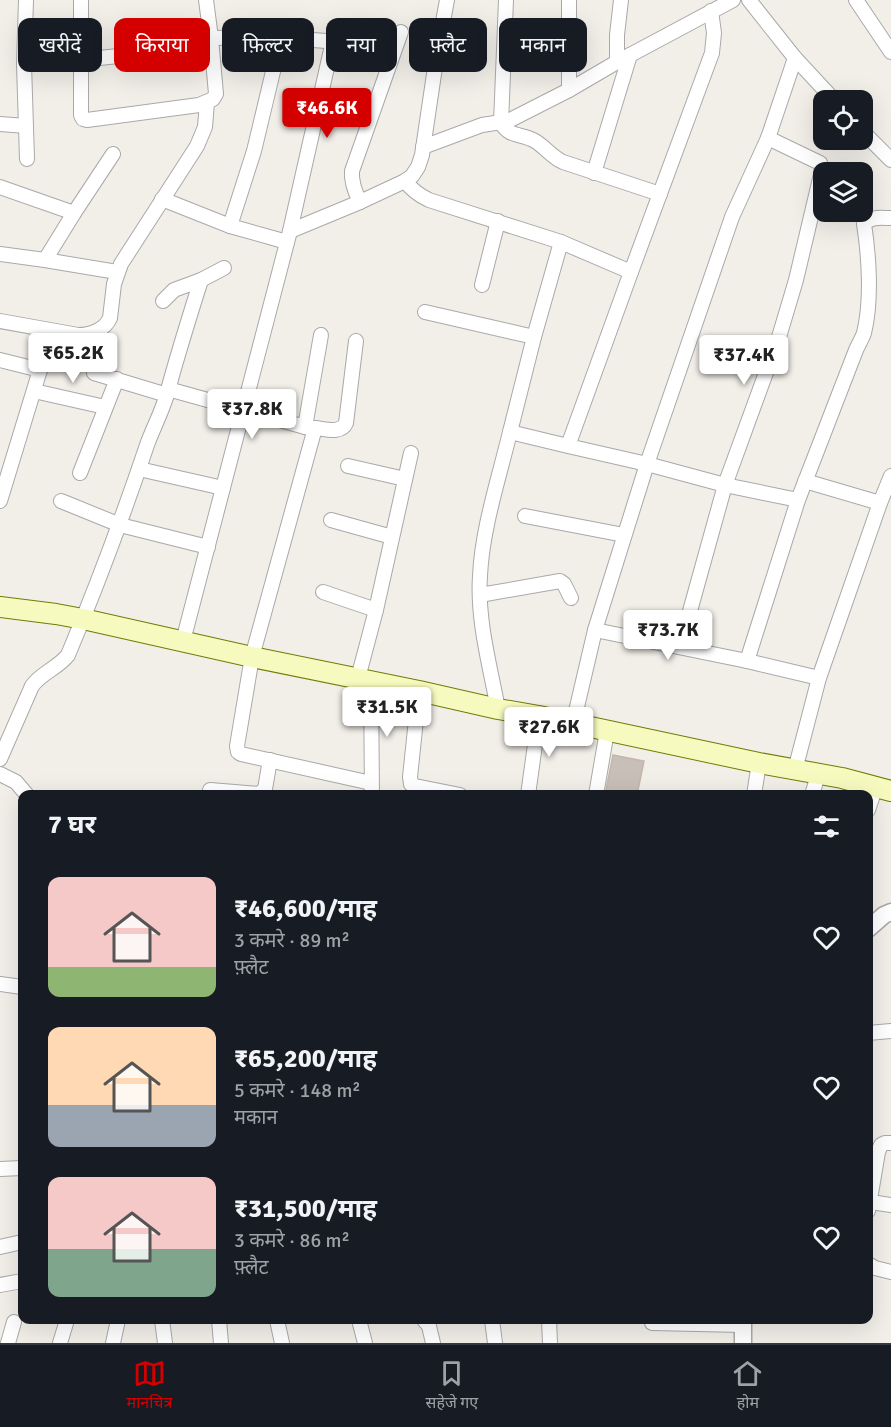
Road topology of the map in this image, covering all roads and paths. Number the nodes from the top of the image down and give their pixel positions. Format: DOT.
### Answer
graph roads {
  1 [pos="26,0"];
  2 [pos="81,0"];
  3 [pos="206,0"];
  4 [pos="447,0"];
  5 [pos="506,0"];
  6 [pos="569,0"];
  7 [pos="621,0"];
  8 [pos="732,0"];
  9 [pos="856,0"];
  10 [pos="756,2"];
  11 [pos="711,11"];
  12 [pos="25,18"];
  13 [pos="81,18"];
  14 [pos="401,32"];
  15 [pos="222,41"];
  16 [pos="211,42"];
  17 [pos="397,42"];
  18 [pos="891,52"];
  19 [pos="630,55"];
  20 [pos="102,57"];
  21 [pos="795,58"];
  22 [pos="617,62"];
  23 [pos="326,71"];
  24 [pos="24,72"];
  25 [pos="81,72"];
  26 [pos="273,72"];
  27 [pos="386,72"];
  28 [pos="569,90"];
  29 [pos="825,90"];
  30 [pos="207,102"];
  31 [pos="501,123"];
  32 [pos="0,124"];
  33 [pos="26,126"];
  34 [pos="768,138"];
  35 [pos="873,142"];
  36 [pos="423,147"];
  37 [pos="113,154"];
  38 [pos="27,159"];
  39 [pos="891,160"];
  40 [pos="594,173"];
  41 [pos="405,181"];
  42 [pos="0,187"];
  43 [pos="660,194"];
  44 [pos="162,199"];
  45 [pos="360,202"];
  46 [pos="74,213"];
  47 [pos="891,218"];
  48 [pos="498,221"];
  49 [pos="230,226"];
  50 [pos="289,236"];
  51 [pos="561,242"];
  52 [pos="0,254"];
  53 [pos="45,260"];
  54 [pos="224,268"];
  55 [pos="117,272"];
  56 [pos="631,272"];
  57 [pos="201,280"];
  58 [pos="482,285"];
  59 [pos="163,301"];
  60 [pos="425,312"];
  61 [pos="0,321"];
  62 [pos="56,332"];
  63 [pos="321,336"];
  64 [pos="534,337"];
  65 [pos="356,341"];
  66 [pos="0,360"];
  67 [pos="40,370"];
  68 [pos="94,372"];
  69 [pos="117,379"];
  70 [pos="34,390"];
  71 [pos="167,392"];
  72 [pos="105,407"];
  73 [pos="244,410"];
  74 [pos="310,428"];
  75 [pos="510,432"];
  76 [pos="568,446"];
  77 [pos="411,453"];
  78 [pos="647,464"];
  79 [pos="348,466"];
  80 [pos="5,469"];
  81 [pos="139,469"];
  82 [pos="80,472"];
  83 [pos="891,476"];
  84 [pos="405,479"];
  85 [pos="805,481"];
  86 [pos="725,485"];
  87 [pos="223,488"];
  88 [pos="798,500"];
  89 [pos="0,501"];
  90 [pos="61,501"];
  91 [pos="880,503"];
  92 [pos="525,516"];
  93 [pos="331,520"];
  94 [pos="120,525"];
  95 [pos="624,535"];
  96 [pos="392,537"];
  97 [pos="208,548"];
  98 [pos="322,592"];
  99 [pos="480,595"];
  100 [pos="571,598"];
  101 [pos="0,607"];
  102 [pos="376,610"];
  103 [pos="83,619"];
  104 [pos="595,630"];
  105 [pos="183,641"];
  106 [pos="680,647"];
  107 [pos="252,657"];
  108 [pos="747,661"];
  109 [pos="819,678"];
  110 [pos="365,679"];
  111 [pos="419,690"];
  112 [pos="498,709"];
  113 [pos="539,716"];
  114 [pos="573,724"];
  115 [pos="607,730"];
  116 [pos="0,759"];
  117 [pos="270,760"];
  118 [pos="759,763"];
  119 [pos="795,770"];
  120 [pos="0,774"];
  121 [pos="818,775"];
  122 [pos="372,789"];
  123 [pos="883,789"];
  124 [pos="23,790"];
  125 [pos="263,790"];
  126 [pos="436,790"];
  127 [pos="529,790"];
  128 [pos="597,790"];
  129 [pos="755,790"];
  130 [pos="814,790"];
  131 [pos="873,803"];
  132 [pos="891,912"];
  133 [pos="873,925"];
  134 [pos="0,984"];
  135 [pos="18,986"];
  136 [pos="891,1031"];
  137 [pos="873,1033"];
  138 [pos="891,1143"];
  139 [pos="18,1168"];
  140 [pos="0,1169"];
  141 [pos="873,1186"];
  142 [pos="891,1205"];
  143 [pos="873,1207"];
  144 [pos="18,1243"];
  145 [pos="0,1247"];
  146 [pos="873,1267"];
  147 [pos="891,1272"];
  148 [pos="18,1282"];
  149 [pos="0,1286"];
  150 [pos="14,1322"];
  151 [pos="66,1324"];
  152 [pos="117,1324"];
  153 [pos="163,1324"];
  154 [pos="219,1324"];
  155 [pos="278,1324"];
  156 [pos="360,1324"];
  157 [pos="427,1324"];
  158 [pos="493,1324"];
  159 [pos="549,1324"];
  160 [pos="743,1324"];
  161 [pos="8,1343"];
  162 [pos="60,1343"];
  163 [pos="113,1343"];
  164 [pos="165,1343"];
  165 [pos="220,1343"];
  166 [pos="282,1343"];
  167 [pos="365,1343"];
  168 [pos="433,1343"];
  169 [pos="495,1343"];
  170 [pos="550,1343"];
  171 [pos="743,1343"];
  1 -- 12 [label="street"];
  2 -- 13 [label="street"];
  3 -- 16 [label="street"];
  4 -- 36 [label="street"];
  5 -- 31 [label="street"];
  6 -- 28 [label="street"];
  7 -- 22 [label="street"];
  8 -- 11 [label="street"];
  9 -- 18 [label="street"];
  10 -- 21 [label="street"];
  11 -- 19 [label="street"];
  11 -- 43 [label="street"];
  14 -- 17 [label="street"];
  15 -- 16 [label="street"];
  16 -- 20 [label="street"];
  16 -- 30 [label="street"];
  19 -- 22 [label="street"];
  19 -- 40 [label="street"];
  21 -- 29 [label="street"];
  21 -- 34 [label="street"];
  22 -- 28 [label="street"];
  23 -- 50 [label="street"];
  24 -- 33 [label="street"];
  25 -- 30 [label="street"];
  26 -- 49 [label="street"];
  27 -- 45 [label="street"];
  28 -- 31 [label="street"];
  30 -- 44 [label="street"];
  31 -- 36 [label="street"];
  31 -- 40 [label="street"];
  32 -- 33 [label="street"];
  33 -- 38 [label="street"];
  34 -- 78 [label="street"];
  34 -- 86 [label="street"];
  35 -- 39 [label="street"];
  36 -- 41 [label="street"];
  37 -- 46 [label="street"];
  40 -- 43 [label="street"];
  41 -- 45 [label="street"];
  41 -- 48 [label="street"];
  42 -- 46 [label="street"];
  43 -- 56 [label="street"];
  44 -- 49 [label="street"];
  44 -- 55 [label="street"];
  45 -- 50 [label="street"];
  46 -- 53 [label="street"];
  47 -- 85 [label="street"];
  48 -- 51 [label="street"];
  48 -- 58 [label="street"];
  49 -- 50 [label="street"];
  50 -- 73 [label="street"];
  51 -- 56 [label="street"];
  51 -- 64 [label="street"];
  52 -- 53 [label="street"];
  53 -- 55 [label="street"];
  54 -- 57 [label="street"];
  55 -- 62 [label="street"];
  56 -- 76 [label="street"];
  57 -- 59 [label="street"];
  57 -- 71 [label="street"];
  60 -- 64 [label="street"];
  61 -- 62 [label="street"];
  62 -- 67 [label="street"];
  63 -- 74 [label="street"];
  64 -- 75 [label="street"];
  65 -- 74 [label="street"];
  66 -- 67 [label="street"];
  67 -- 70 [label="street"];
  68 -- 69 [label="street"];
  69 -- 71 [label="street"];
  69 -- 72 [label="street"];
  70 -- 72 [label="street"];
  70 -- 80 [label="street"];
  71 -- 73 [label="street"];
  71 -- 81 [label="street"];
  72 -- 82 [label="street"];
  73 -- 74 [label="street"];
  73 -- 87 [label="street"];
  74 -- 107 [label="street"];
  75 -- 76 [label="street"];
  75 -- 99 [label="street"];
  76 -- 78 [label="street"];
  77 -- 84 [label="street"];
  78 -- 86 [label="street"];
  78 -- 95 [label="street"];
  79 -- 84 [label="street"];
  80 -- 89 [label="street"];
  81 -- 87 [label="street"];
  81 -- 94 [label="street"];
  83 -- 91 [label="street"];
  84 -- 96 [label="street"];
  85 -- 88 [label="street"];
  85 -- 91 [label="street"];
  86 -- 88 [label="street"];
  86 -- 106 [label="street"];
  87 -- 97 [label="street"];
  88 -- 108 [label="street"];
  90 -- 94 [label="street"];
  91 -- 109 [label="street"];
  92 -- 95 [label="street"];
  93 -- 96 [label="street"];
  94 -- 97 [label="street"];
  94 -- 103 [label="street"];
  95 -- 104 [label="street"];
  96 -- 102 [label="street"];
  97 -- 105 [label="street"];
  98 -- 102 [label="street"];
  99 -- 100 [label="street"];
  99 -- 112 [label="street"];
  101 -- 103 [label="main road"];
  102 -- 110 [label="street"];
  103 -- 105 [label="main road"];
  103 -- 116 [label="street"];
  104 -- 106 [label="street"];
  104 -- 114 [label="street"];
  105 -- 107 [label="main road"];
  106 -- 108 [label="street"];
  107 -- 110 [label="main road"];
  107 -- 117 [label="street"];
  108 -- 109 [label="street"];
  109 -- 119 [label="street"];
  110 -- 111 [label="main road"];
  110 -- 122 [label="street"];
  111 -- 112 [label="main road"];
  111 -- 126 [label="street"];
  112 -- 113 [label="main road"];
  113 -- 114 [label="main road"];
  113 -- 127 [label="street"];
  114 -- 115 [label="main road"];
  115 -- 118 [label="main road"];
  115 -- 128 [label="street"];
  117 -- 122 [label="street"];
  117 -- 125 [label="street"];
  118 -- 119 [label="main road"];
  118 -- 129 [label="street"];
  119 -- 121 [label="main road"];
  120 -- 124 [label="street"];
  121 -- 123 [label="main road"];
  121 -- 130 [label="street"];
  123 -- 131 [label="street"];
  132 -- 133 [label="street"];
  134 -- 135 [label="street"];
  136 -- 137 [label="street"];
  138 -- 141 [label="street"];
  139 -- 140 [label="street"];
  142 -- 143 [label="street"];
  144 -- 145 [label="street"];
  146 -- 147 [label="street"];
  148 -- 149 [label="street"];
  150 -- 161 [label="street"];
  151 -- 162 [label="street"];
  152 -- 163 [label="street"];
  153 -- 164 [label="street"];
  154 -- 165 [label="street"];
  155 -- 166 [label="street"];
  156 -- 167 [label="street"];
  157 -- 168 [label="street"];
  158 -- 169 [label="street"];
  159 -- 170 [label="street"];
  160 -- 171 [label="street"];
}
